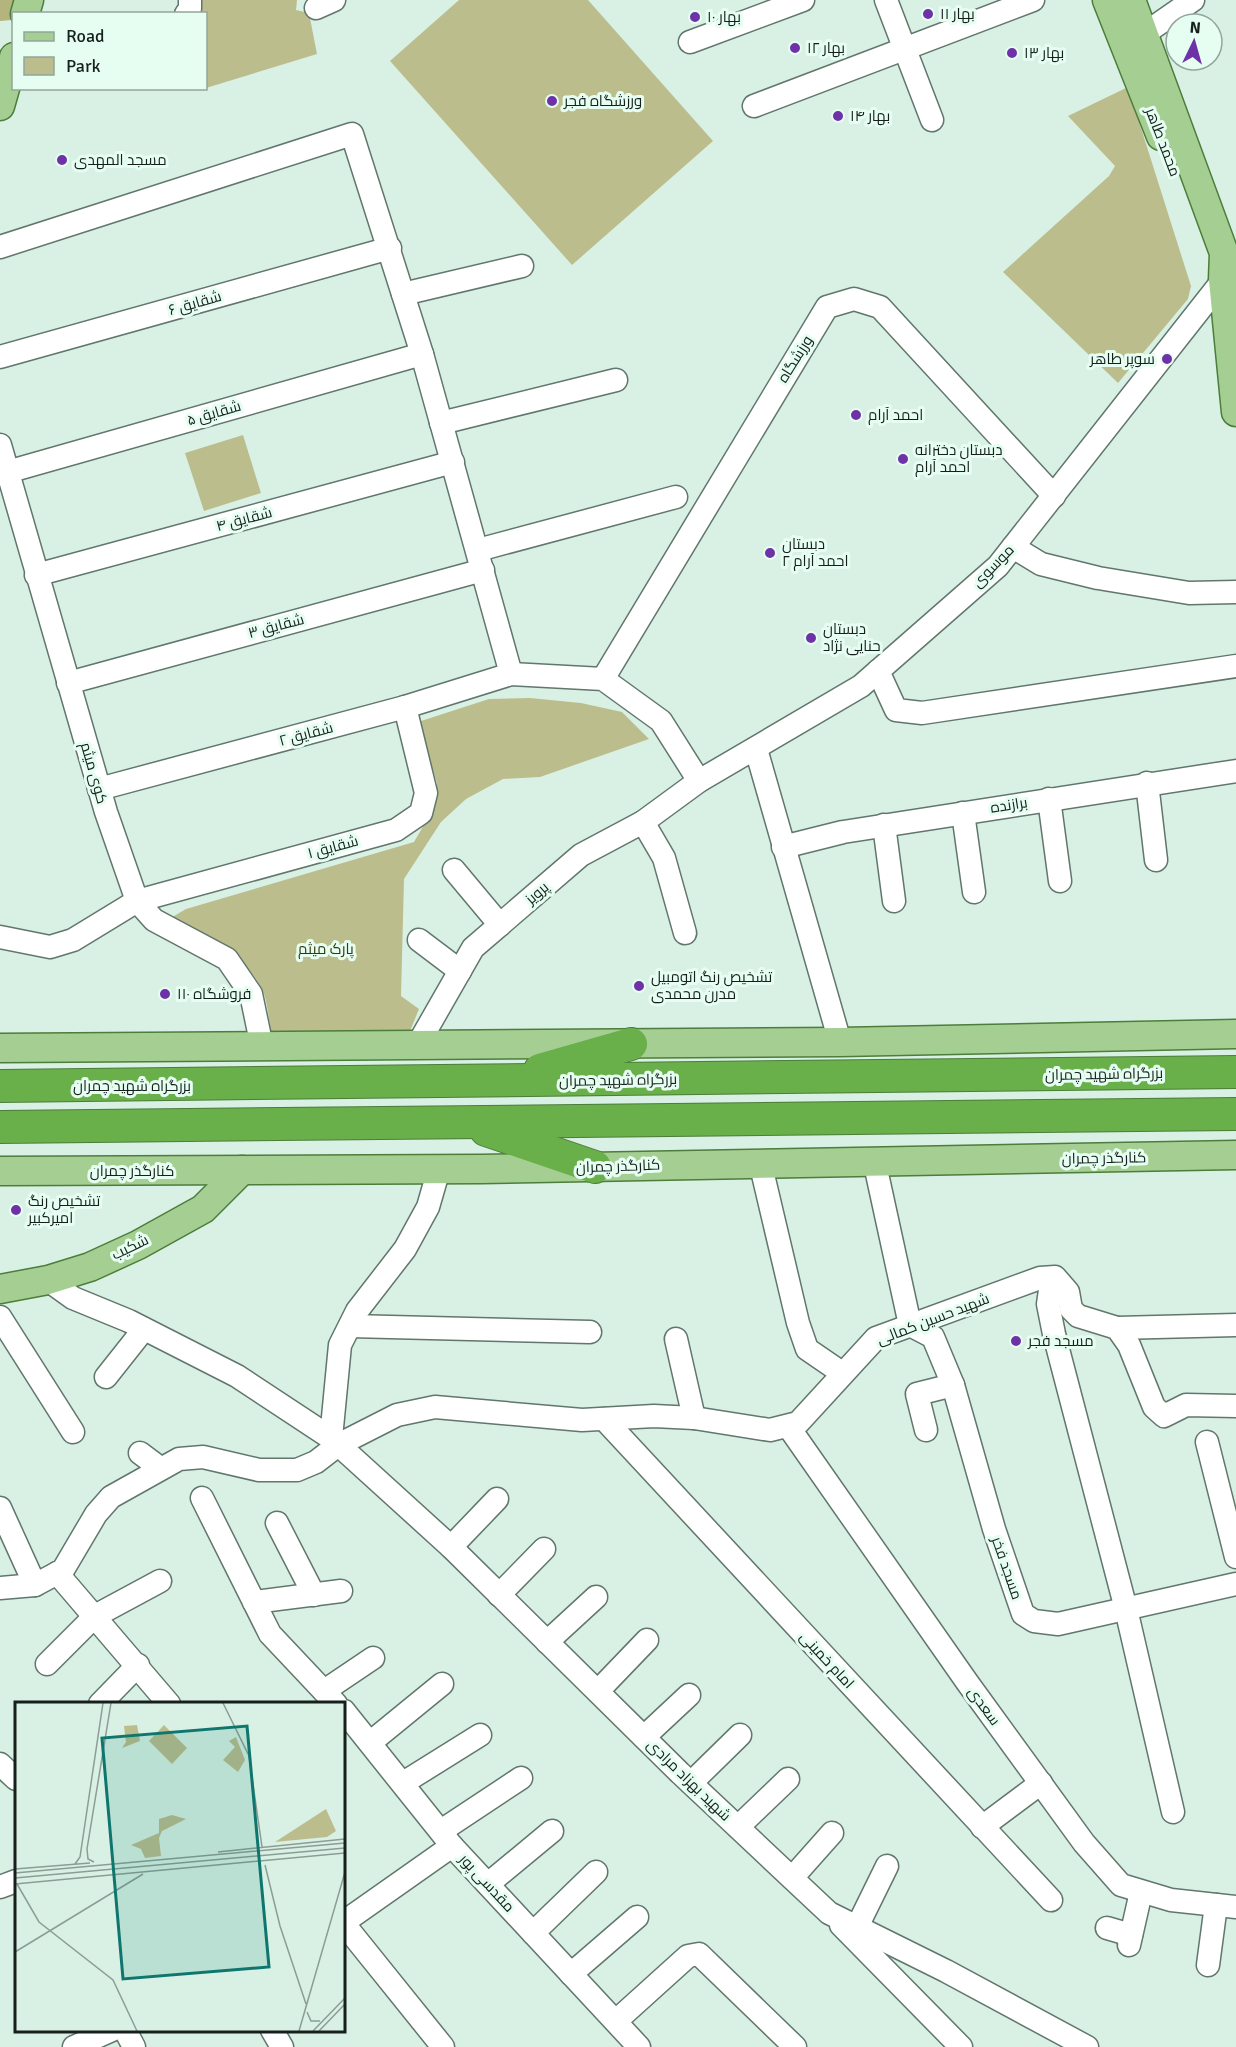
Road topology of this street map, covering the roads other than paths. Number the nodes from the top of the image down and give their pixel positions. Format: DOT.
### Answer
graph roads {
  1 [pos="803,0"];
  2 [pos="886,0"];
  3 [pos="1033,0"];
  4 [pos="1107,0"];
  5 [pos="1131,0"];
  6 [pos="1193,0"];
  7 [pos="1144,34"];
  8 [pos="690,42"];
  9 [pos="904,50"];
  10 [pos="12,64"];
  11 [pos="753,105"];
  12 [pos="0,106"];
  13 [pos="932,120"];
  14 [pos="0,247"];
  15 [pos="390,248"];
  16 [pos="522,266"];
  17 [pos="1230,277"];
  18 [pos="403,294"];
  19 [pos="422,354"];
  20 [pos="0,357"];
  21 [pos="616,380"];
  22 [pos="1236,412"];
  23 [pos="441,423"];
  24 [pos="0,445"];
  25 [pos="453,462"];
  26 [pos="8,472"];
  27 [pos="1054,496"];
  28 [pos="676,497"];
  29 [pos="1013,547"];
  30 [pos="481,560"];
  31 [pos="36,575"];
  32 [pos="1236,592"];
  33 [pos="1236,666"];
  34 [pos="878,671"];
  35 [pos="511,674"];
  36 [pos="603,679"];
  37 [pos="68,683"];
  38 [pos="405,707"];
  39 [pos="756,749"];
  40 [pos="1236,771"];
  41 [pos="699,781"];
  42 [pos="1147,783"];
  43 [pos="99,789"];
  44 [pos="1049,799"];
  45 [pos="963,813"];
  46 [pos="643,822"];
  47 [pos="884,825"];
  48 [pos="783,847"];
  49 [pos="1156,860"];
  50 [pos="454,870"];
  51 [pos="1060,881"];
  52 [pos="974,892"];
  53 [pos="137,901"];
  54 [pos="894,901"];
  55 [pos="500,925"];
  56 [pos="685,933"];
  57 [pos="0,937"];
  58 [pos="419,940"];
  59 [pos="460,972"];
  60 [pos="1236,1034"];
  61 [pos="840,1042"];
  62 [pos="631,1044"];
  63 [pos="417,1046"];
  64 [pos="262,1047"];
  65 [pos="0,1048"];
  66 [pos="1236,1072"];
  67 [pos="496,1082"];
  68 [pos="0,1086"];
  69 [pos="1236,1114"];
  70 [pos="465,1123"];
  71 [pos="0,1127"];
  72 [pos="1236,1155"];
  73 [pos="874,1160"];
  74 [pos="760,1162"];
  75 [pos="595,1167"];
  76 [pos="439,1169"];
  77 [pos="242,1170"];
  78 [pos="0,1171"];
  79 [pos="48,1280"];
  80 [pos="1060,1283"];
  81 [pos="0,1289"];
  82 [pos="0,1317"];
  83 [pos="910,1324"];
  84 [pos="1236,1325"];
  85 [pos="350,1326"];
  86 [pos="1117,1328"];
  87 [pos="144,1329"];
  88 [pos="590,1332"];
  89 [pos="676,1339"];
  90 [pos="842,1373"];
  91 [pos="106,1377"];
  92 [pos="953,1384"];
  93 [pos="1236,1406"];
  94 [pos="604,1419"];
  95 [pos="694,1419"];
  96 [pos="788,1426"];
  97 [pos="926,1430"];
  98 [pos="73,1432"];
  99 [pos="334,1442"];
  100 [pos="1207,1442"];
  101 [pos="140,1453"];
  102 [pos="160,1468"];
  103 [pos="202,1498"];
  104 [pos="497,1499"];
  105 [pos="0,1508"];
  106 [pos="277,1522"];
  107 [pos="451,1547"];
  108 [pos="544,1549"];
  109 [pos="1236,1557"];
  110 [pos="60,1572"];
  111 [pos="160,1581"];
  112 [pos="1236,1584"];
  113 [pos="36,1585"];
  114 [pos="0,1588"];
  115 [pos="341,1591"];
  116 [pos="314,1595"];
  117 [pos="499,1595"];
  118 [pos="596,1597"];
  119 [pos="254,1602"];
  120 [pos="1126,1609"];
  121 [pos="95,1616"];
  122 [pos="647,1640"];
  123 [pos="547,1642"];
  124 [pos="374,1658"];
  125 [pos="47,1664"];
  126 [pos="138,1665"];
  127 [pos="442,1684"];
  128 [pos="598,1691"];
  129 [pos="689,1695"];
  130 [pos="330,1697"];
  131 [pos="102,1702"];
  132 [pos="167,1702"];
  133 [pos="345,1712"];
  134 [pos="480,1735"];
  135 [pos="740,1735"];
  136 [pos="644,1737"];
  137 [pos="371,1742"];
  138 [pos="0,1764"];
  139 [pos="15,1778"];
  140 [pos="521,1778"];
  141 [pos="788,1779"];
  142 [pos="403,1783"];
  143 [pos="691,1783"];
  144 [pos="1041,1783"];
  145 [pos="1173,1812"];
  146 [pos="738,1827"];
  147 [pos="982,1827"];
  148 [pos="552,1831"];
  149 [pos="832,1833"];
  150 [pos="447,1838"];
  151 [pos="887,1866"];
  152 [pos="596,1872"];
  153 [pos="792,1878"];
  154 [pos="15,1881"];
  155 [pos="488,1884"];
  156 [pos="0,1887"];
  157 [pos="1141,1892"];
  158 [pos="1051,1900"];
  159 [pos="1226,1906"];
  160 [pos="829,1913"];
  161 [pos="637,1917"];
  162 [pos="345,1922"];
  163 [pos="345,1924"];
  164 [pos="857,1927"];
  165 [pos="1107,1928"];
  166 [pos="533,1933"];
  167 [pos="1208,1965"];
  168 [pos="571,1974"];
  169 [pos="616,2021"];
  170 [pos="110,2032"];
  171 [pos="125,2032"];
  172 [pos="273,2032"];
  173 [pos="633,2045"];
  174 [pos="74,2047"];
  175 [pos="134,2047"];
  176 [pos="282,2047"];
  177 [pos="443,2047"];
  178 [pos="795,2047"];
  179 [pos="961,2047"];
  180 [pos="1087,2047"];
  1 -- 8 [label="street"];
  2 -- 9 [label="street"];
  3 -- 9 [label="street"];
  4 -- 17 [label="main road, محمد طاهر"];
  5 -- 7 [label="main road, محمد طاهر"];
  6 -- 7 [label="street"];
  7 -- 17 [label="main road, محمد طاهر"];
  9 -- 11 [label="street"];
  9 -- 13 [label="street"];
  10 -- 12 [label="main road"];
  14 -- 15 [label="street"];
  15 -- 18 [label="street"];
  15 -- 20 [label="street, شقایق ۶"];
  16 -- 18 [label="street"];
  17 -- 22 [label="main road, محمد طاهر"];
  17 -- 27 [label="street, موسوی"];
  18 -- 19 [label="street"];
  19 -- 23 [label="street"];
  19 -- 26 [label="street, شقایق ۵"];
  21 -- 23 [label="street"];
  23 -- 25 [label="street"];
  24 -- 26 [label="street, کوی میثم"];
  25 -- 30 [label="street"];
  25 -- 31 [label="street, شقایق ۴"];
  26 -- 31 [label="street, کوی میثم"];
  27 -- 29 [label="street, موسوی"];
  27 -- 36 [label="street, ورزشگاه"];
  28 -- 30 [label="street, شقایق ۳"];
  29 -- 32 [label="street"];
  29 -- 34 [label="street, موسوی"];
  30 -- 35 [label="street"];
  30 -- 37 [label="street, شقایق ۳"];
  31 -- 37 [label="street, کوی میثم"];
  33 -- 34 [label="street"];
  34 -- 39 [label="street, موسوی"];
  35 -- 36 [label="street"];
  35 -- 38 [label="street, شقایق ۲"];
  36 -- 41 [label="street"];
  37 -- 43 [label="street, کوی میثم"];
  38 -- 43 [label="street, شقایق ۲"];
  38 -- 53 [label="street, شقایق ۱"];
  39 -- 41 [label="street, موسوی"];
  39 -- 48 [label="street"];
  40 -- 42 [label="street, برازنده"];
  41 -- 46 [label="street, پرویز"];
  42 -- 44 [label="street, برازنده"];
  42 -- 49 [label="street"];
  43 -- 53 [label="street, کوی میثم"];
  44 -- 45 [label="street, برازنده"];
  44 -- 51 [label="street"];
  45 -- 47 [label="street, برازنده"];
  45 -- 52 [label="street"];
  46 -- 55 [label="street, پرویز"];
  46 -- 56 [label="street"];
  47 -- 48 [label="street, برازنده"];
  47 -- 54 [label="street"];
  48 -- 61 [label="street"];
  50 -- 55 [label="street"];
  53 -- 57 [label="street, شقایق ۱"];
  53 -- 64 [label="street, کوی میثم"];
  55 -- 59 [label="street, پرویز"];
  58 -- 59 [label="street"];
  59 -- 63 [label="street, پرویز"];
  60 -- 61 [label="main road"];
  61 -- 62 [label="main road"];
  62 -- 63 [label="main road"];
  62 -- 67 [label="highway"];
  63 -- 64 [label="main road"];
  64 -- 65 [label="main road"];
  66 -- 67 [label="highway, بزرگراه شهید چمران"];
  67 -- 68 [label="highway, بزرگراه شهید چمران"];
  69 -- 70 [label="highway"];
  70 -- 71 [label="highway"];
  70 -- 75 [label="highway"];
  72 -- 73 [label="main road, کنارگذر چمران"];
  73 -- 74 [label="main road, کنارگذر چمران"];
  73 -- 83 [label="street"];
  74 -- 75 [label="main road, کنارگذر چمران"];
  74 -- 90 [label="street"];
  75 -- 76 [label="main road, کنارگذر چمران"];
  76 -- 77 [label="main road, کنارگذر چمران"];
  76 -- 85 [label="street"];
  77 -- 78 [label="main road, کنارگذر چمران"];
  77 -- 79 [label="main road, شکیب"];
  79 -- 81 [label="main road, شکیب"];
  79 -- 87 [label="street, شهید بهزاد مرادی"];
  80 -- 83 [label="street, شهید حسین کمالی"];
  80 -- 86 [label="street"];
  80 -- 120 [label="street"];
  82 -- 98 [label="street"];
  83 -- 90 [label="street, شهید حسین کمالی"];
  83 -- 92 [label="street, مسجد فخر"];
  84 -- 86 [label="street"];
  85 -- 88 [label="street"];
  85 -- 99 [label="street"];
  86 -- 93 [label="street"];
  87 -- 91 [label="street"];
  87 -- 99 [label="street, شهید بهزاد مرادی"];
  89 -- 95 [label="street"];
  90 -- 96 [label="street, شهید حسین کمالی"];
  92 -- 97 [label="street"];
  92 -- 120 [label="street, مسجد فخر"];
  94 -- 95 [label="street"];
  94 -- 99 [label="street"];
  94 -- 147 [label="street, امام خمینی"];
  95 -- 96 [label="street"];
  96 -- 144 [label="street, سعدی"];
  99 -- 102 [label="street"];
  99 -- 107 [label="street, شهید بهزاد مرادی"];
  100 -- 109 [label="street"];
  101 -- 102 [label="street"];
  102 -- 110 [label="street"];
  103 -- 119 [label="street"];
  104 -- 107 [label="street"];
  105 -- 113 [label="street"];
  106 -- 116 [label="street"];
  107 -- 117 [label="street, شهید بهزاد مرادی"];
  108 -- 117 [label="street"];
  110 -- 113 [label="street"];
  110 -- 121 [label="street"];
  111 -- 121 [label="street"];
  112 -- 120 [label="street, مسجد فخر"];
  113 -- 114 [label="street"];
  115 -- 116 [label="street"];
  116 -- 119 [label="street"];
  117 -- 123 [label="street, شهید بهزاد مرادی"];
  118 -- 123 [label="street"];
  119 -- 130 [label="street"];
  120 -- 145 [label="street"];
  121 -- 125 [label="street"];
  121 -- 126 [label="street"];
  122 -- 128 [label="street"];
  123 -- 128 [label="street, شهید بهزاد مرادی"];
  124 -- 130 [label="street"];
  126 -- 131 [label="street"];
  126 -- 132 [label="street"];
  127 -- 137 [label="street"];
  128 -- 136 [label="street, شهید بهزاد مرادی"];
  129 -- 136 [label="street"];
  133 -- 137 [label="street, مقدسی پور"];
  134 -- 142 [label="street"];
  135 -- 143 [label="street"];
  136 -- 143 [label="street, شهید بهزاد مرادی"];
  137 -- 142 [label="street, مقدسی پور"];
  138 -- 139 [label="street"];
  140 -- 150 [label="street"];
  141 -- 146 [label="street"];
  142 -- 150 [label="street, مقدسی پور"];
  143 -- 146 [label="street, شهید بهزاد مرادی"];
  144 -- 147 [label="street"];
  144 -- 157 [label="street, سعدی"];
  146 -- 153 [label="street, شهید بهزاد مرادی"];
  147 -- 158 [label="street, امام خمینی"];
  148 -- 155 [label="street"];
  149 -- 153 [label="street"];
  150 -- 155 [label="street, مقدسی پور"];
  150 -- 162 [label="street"];
  151 -- 164 [label="street"];
  152 -- 166 [label="street"];
  153 -- 160 [label="street, شهید بهزاد مرادی"];
  154 -- 156 [label="street"];
  155 -- 166 [label="street, مقدسی پور"];
  157 -- 159 [label="street, سعدی"];
  157 -- 165 [label="street"];
  159 -- 167 [label="street"];
  160 -- 164 [label="street, شهید بهزاد مرادی"];
  160 -- 179 [label="street"];
  161 -- 168 [label="street"];
  163 -- 177 [label="street"];
  164 -- 180 [label="street, شهید بهزاد مرادی"];
  166 -- 168 [label="street, مقدسی پور"];
  168 -- 169 [label="street, مقدسی پور"];
  169 -- 173 [label="street, مقدسی پور"];
  169 -- 178 [label="street"];
  170 -- 174 [label="street"];
  171 -- 175 [label="street"];
  172 -- 176 [label="street"];
}
